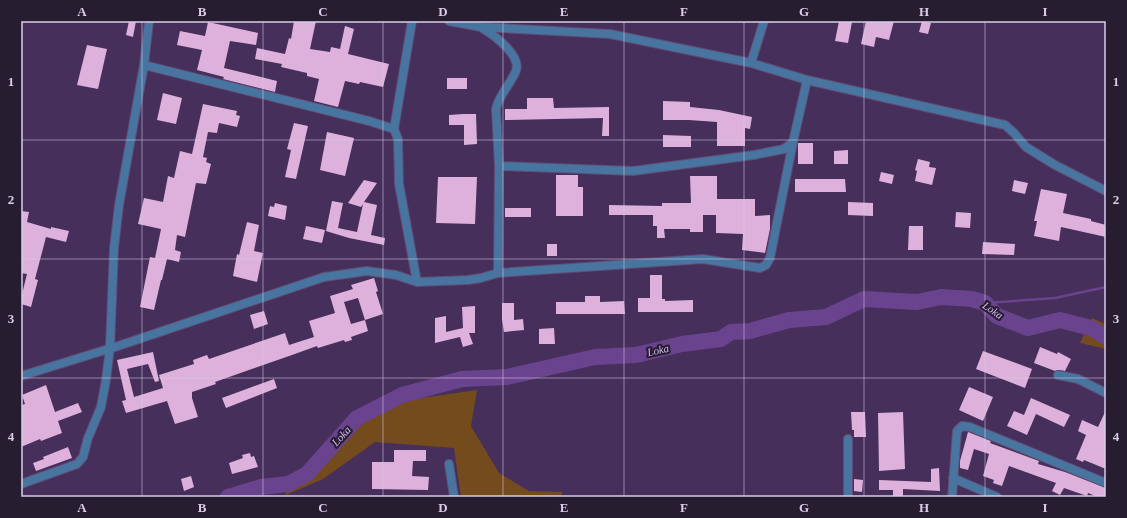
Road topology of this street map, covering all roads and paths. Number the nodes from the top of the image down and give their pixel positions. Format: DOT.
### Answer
graph roads {
  1 [pos="149,21"];
  2 [pos="412,21"];
  3 [pos="449,21"];
  4 [pos="764,21"];
  5 [pos="481,27"];
  6 [pos="751,63"];
  7 [pos="144,65"];
  8 [pos="807,80"];
  9 [pos="394,129"];
  10 [pos="793,142"];
  11 [pos="499,166"];
  12 [pos="1106,191"];
  13 [pos="498,273"];
  14 [pos="417,282"];
  15 [pos="110,347"];
  16 [pos="1058,375"];
  17 [pos="21,376"];
  18 [pos="1106,393"];
  19 [pos="848,439"];
  20 [pos="449,464"];
  21 [pos="953,478"];
  22 [pos="1106,483"];
  23 [pos="21,484"];
  24 [pos="454,497"];
  25 [pos="848,497"];
  26 [pos="952,497"];
  27 [pos="997,497"];
  1 -- 7 [label="street"];
  2 -- 9 [label="street"];
  3 -- 5 [label="street"];
  4 -- 6 [label="street"];
  5 -- 6 [label="street"];
  5 -- 11 [label="street"];
  6 -- 8 [label="street"];
  7 -- 9 [label="street"];
  7 -- 15 [label="street"];
  8 -- 10 [label="street"];
  8 -- 12 [label="street"];
  9 -- 14 [label="street"];
  10 -- 11 [label="street"];
  10 -- 13 [label="street"];
  11 -- 13 [label="street"];
  13 -- 14 [label="street"];
  14 -- 15 [label="street"];
  15 -- 17 [label="street"];
  15 -- 23 [label="street"];
  16 -- 18 [label="street"];
  19 -- 25 [label="street"];
  20 -- 24 [label="street"];
  21 -- 22 [label="street"];
  21 -- 26 [label="street"];
  21 -- 27 [label="street"];
}
